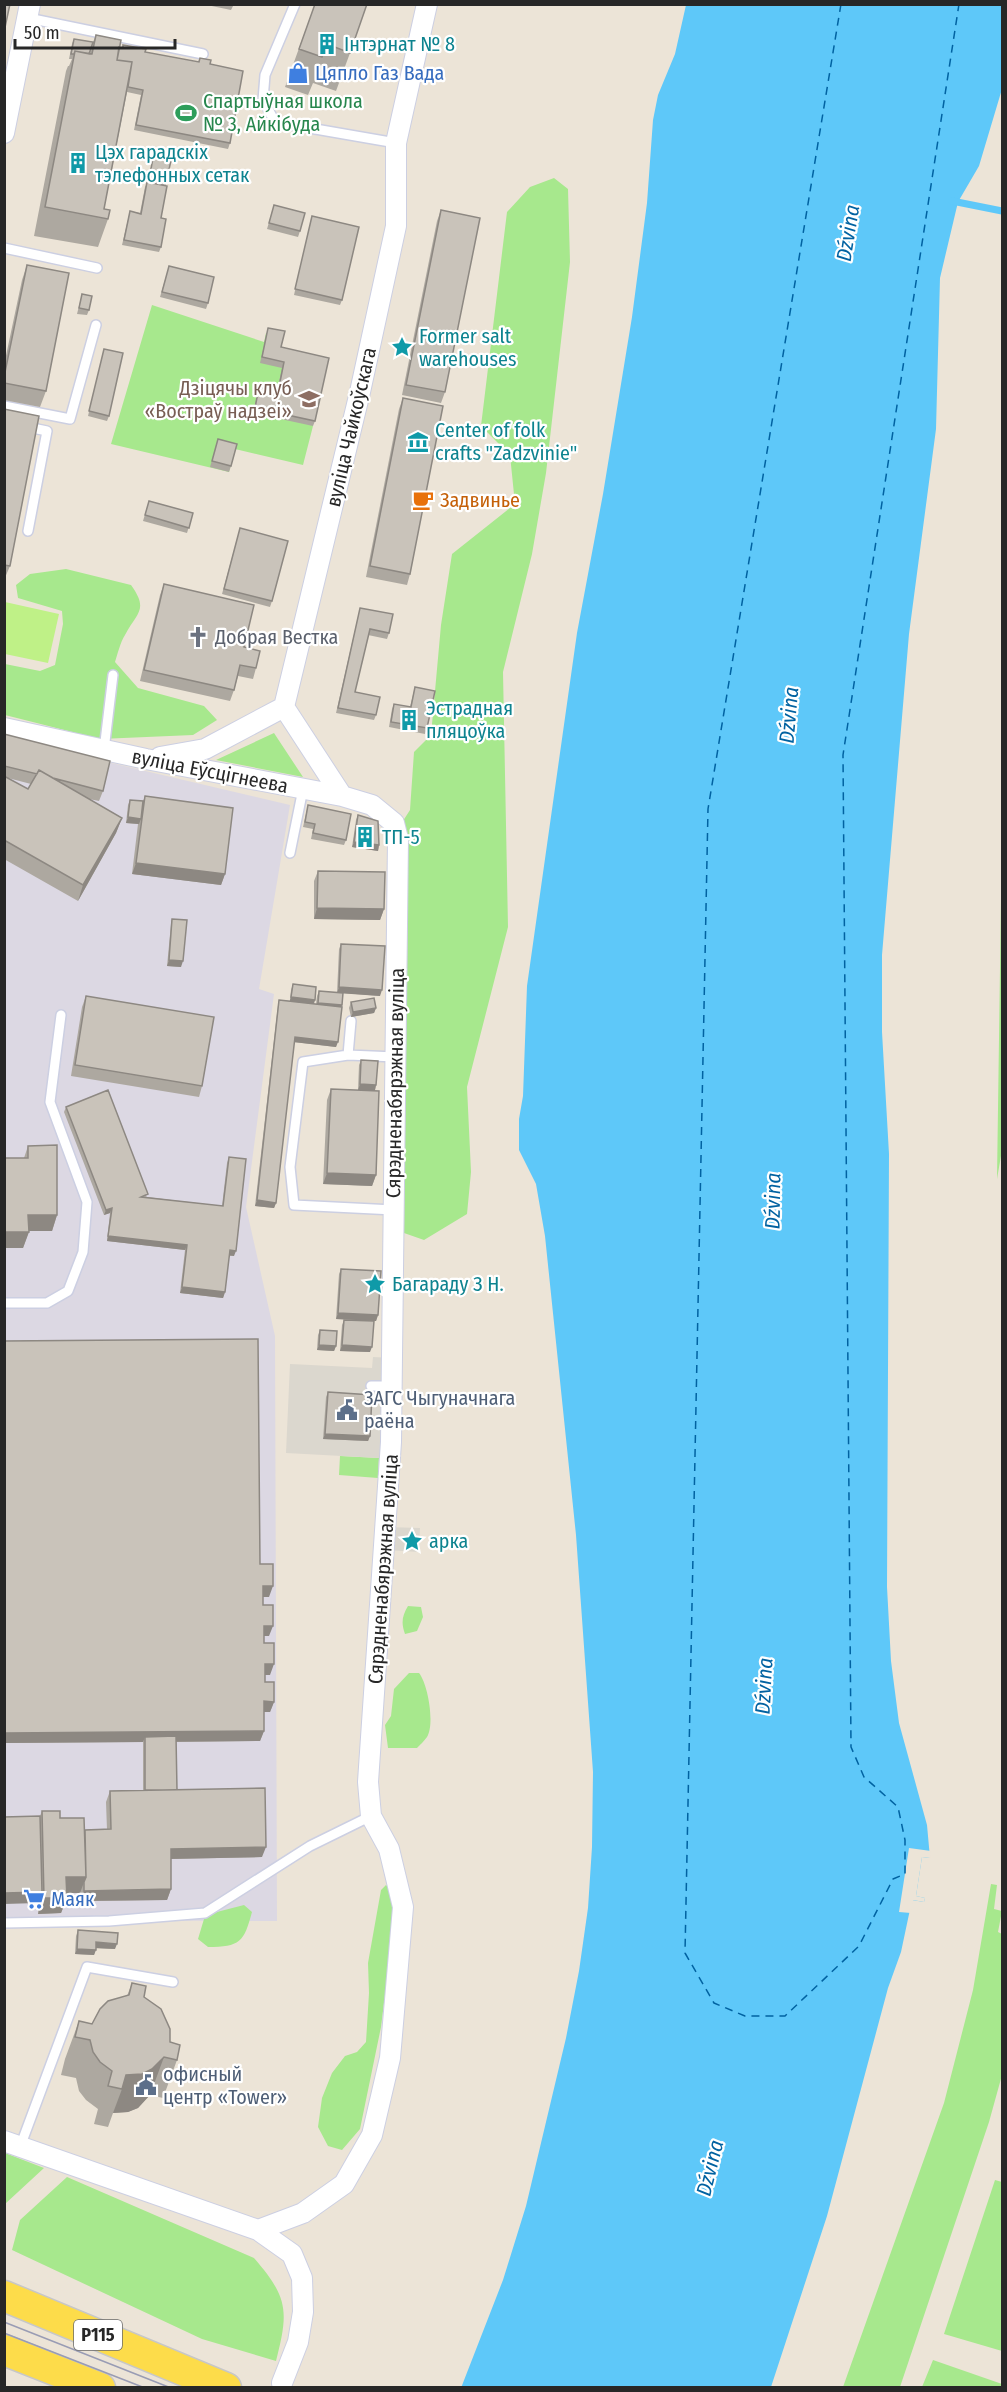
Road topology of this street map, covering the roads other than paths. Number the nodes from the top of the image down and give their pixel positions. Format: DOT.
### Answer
graph roads {
  1 [pos="295,4"];
  2 [pos="427,4"];
  3 [pos="29,11"];
  4 [pos="203,54"];
  5 [pos="11,64"];
  6 [pos="4,133"];
  7 [pos="396,144"];
  8 [pos="4,248"];
  9 [pos="97,268"];
  10 [pos="96,325"];
  11 [pos="4,406"];
  12 [pos="4,422"];
  13 [pos="28,531"];
  14 [pos="113,675"];
  15 [pos="284,707"];
  16 [pos="4,728"];
  17 [pos="104,750"];
  18 [pos="146,759"];
  19 [pos="303,789"];
  20 [pos="342,796"];
  21 [pos="398,839"];
  22 [pos="290,853"];
  23 [pos="61,1015"];
  24 [pos="351,1021"];
  25 [pos="348,1055"];
  26 [pos="396,1057"];
  27 [pos="394,1210"];
  28 [pos="4,1303"];
  29 [pos="371,1386"];
  30 [pos="392,1386"];
  31 [pos="371,1816"];
  32 [pos="4,1923"];
  33 [pos="173,1982"];
  34 [pos="12,2144"];
  35 [pos="258,2230"];
  36 [pos="4,2296"];
  37 [pos="4,2350"];
  38 [pos="282,2383"];
  39 [pos="100,2388"];
  40 [pos="226,2388"];
  1 -- 7 [label="lane"];
  2 -- 7 [label="street, вуліца Чайкоўскага"];
  3 -- 4 [label="lane"];
  3 -- 5 [label="street"];
  5 -- 6 [label="street"];
  7 -- 15 [label="street, вуліца Чайкоўскага"];
  8 -- 9 [label="lane"];
  10 -- 11 [label="lane"];
  12 -- 13 [label="lane"];
  14 -- 17 [label="lane"];
  15 -- 18 [label="street"];
  15 -- 20 [label="street"];
  16 -- 17 [label="street, вуліца Еўсцігнеева"];
  17 -- 18 [label="street, вуліца Еўсцігнеева"];
  18 -- 19 [label="street, вуліца Еўсцігнеева"];
  19 -- 20 [label="street, вуліца Еўсцігнеева"];
  19 -- 22 [label="lane"];
  20 -- 21 [label="street, вуліца Еўсцігнеева"];
  21 -- 26 [label="street, Сярэдненабярэжная вуліца"];
  23 -- 28 [label="lane"];
  24 -- 25 [label="lane"];
  25 -- 26 [label="lane"];
  25 -- 27 [label="lane"];
  26 -- 27 [label="street, Сярэдненабярэжная вуліца"];
  27 -- 30 [label="street, Сярэдненабярэжная вуліца"];
  29 -- 30 [label="lane"];
  30 -- 31 [label="street, Сярэдненабярэжная вуліца"];
  31 -- 32 [label="lane"];
  31 -- 35 [label="street, Сярэдненабярэжная вуліца"];
  33 -- 34 [label="lane"];
  34 -- 35 [label="street"];
  35 -- 38 [label="street"];
  36 -- 40 [label="main road, Р115"];
  37 -- 39 [label="main road, Р115"];
}
